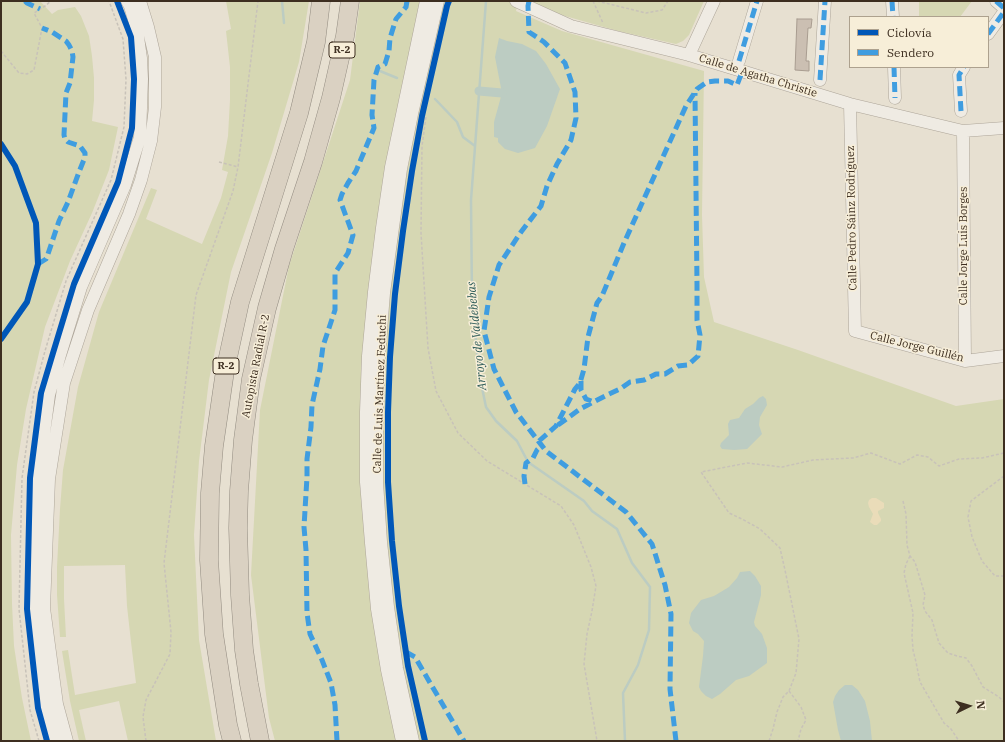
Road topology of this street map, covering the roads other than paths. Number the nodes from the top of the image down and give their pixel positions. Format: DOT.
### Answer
graph roads {
  1 [pos="127,1"];
  2 [pos="140,1"];
  3 [pos="321,1"];
  4 [pos="350,1"];
  5 [pos="426,1"];
  6 [pos="438,1"];
  7 [pos="516,1"];
  8 [pos="714,1"];
  9 [pos="757,1"];
  10 [pos="825,1"];
  11 [pos="892,1"];
  12 [pos="996,1"];
  13 [pos="1004,8"];
  14 [pos="1004,12"];
  15 [pos="893,16"];
  16 [pos="989,33"];
  17 [pos="689,55"];
  18 [pos="739,60"];
  19 [pos="894,68"];
  20 [pos="963,68"];
  21 [pos="820,80"];
  22 [pos="895,98"];
  23 [pos="850,104"];
  24 [pos="961,111"];
  25 [pos="1004,128"];
  26 [pos="963,131"];
  27 [pos="855,331"];
  28 [pos="1004,356"];
  29 [pos="965,361"];
  30 [pos="55,741"];
  31 [pos="67,741"];
  32 [pos="232,741"];
  33 [pos="260,741"];
  34 [pos="402,741"];
  35 [pos="413,741"];
  1 -- 30 [label="street"];
  2 -- 31 [label="street"];
  3 -- 32 [label="highway, R-2"];
  4 -- 33 [label="highway, Autopista Radial R-2 / R-2"];
  5 -- 34 [label="street, Calle de Luis Martínez Feduchi"];
  6 -- 35 [label="street, Calle de Luis Martínez Feduchi"];
  7 -- 17 [label="street, Calle de Agatha Christie"];
  8 -- 17 [label="street"];
  9 -- 18 [label="street"];
  10 -- 21 [label="street"];
  11 -- 15 [label="street"];
  12 -- 13 [label="street"];
  14 -- 16 [label="street"];
  17 -- 23 [label="street, Calle de Agatha Christie"];
  19 -- 22 [label="street"];
  20 -- 24 [label="street"];
  23 -- 26 [label="street, Calle de Agatha Christie"];
  23 -- 27 [label="street, Calle Pedro Sáinz Rodríguez"];
  25 -- 26 [label="street, Calle de Agatha Christie"];
  26 -- 29 [label="street, Calle Jorge Luis Borges"];
  27 -- 29 [label="street, Calle Jorge Guillén"];
  28 -- 29 [label="street, Calle Jorge Guillén"];
}
